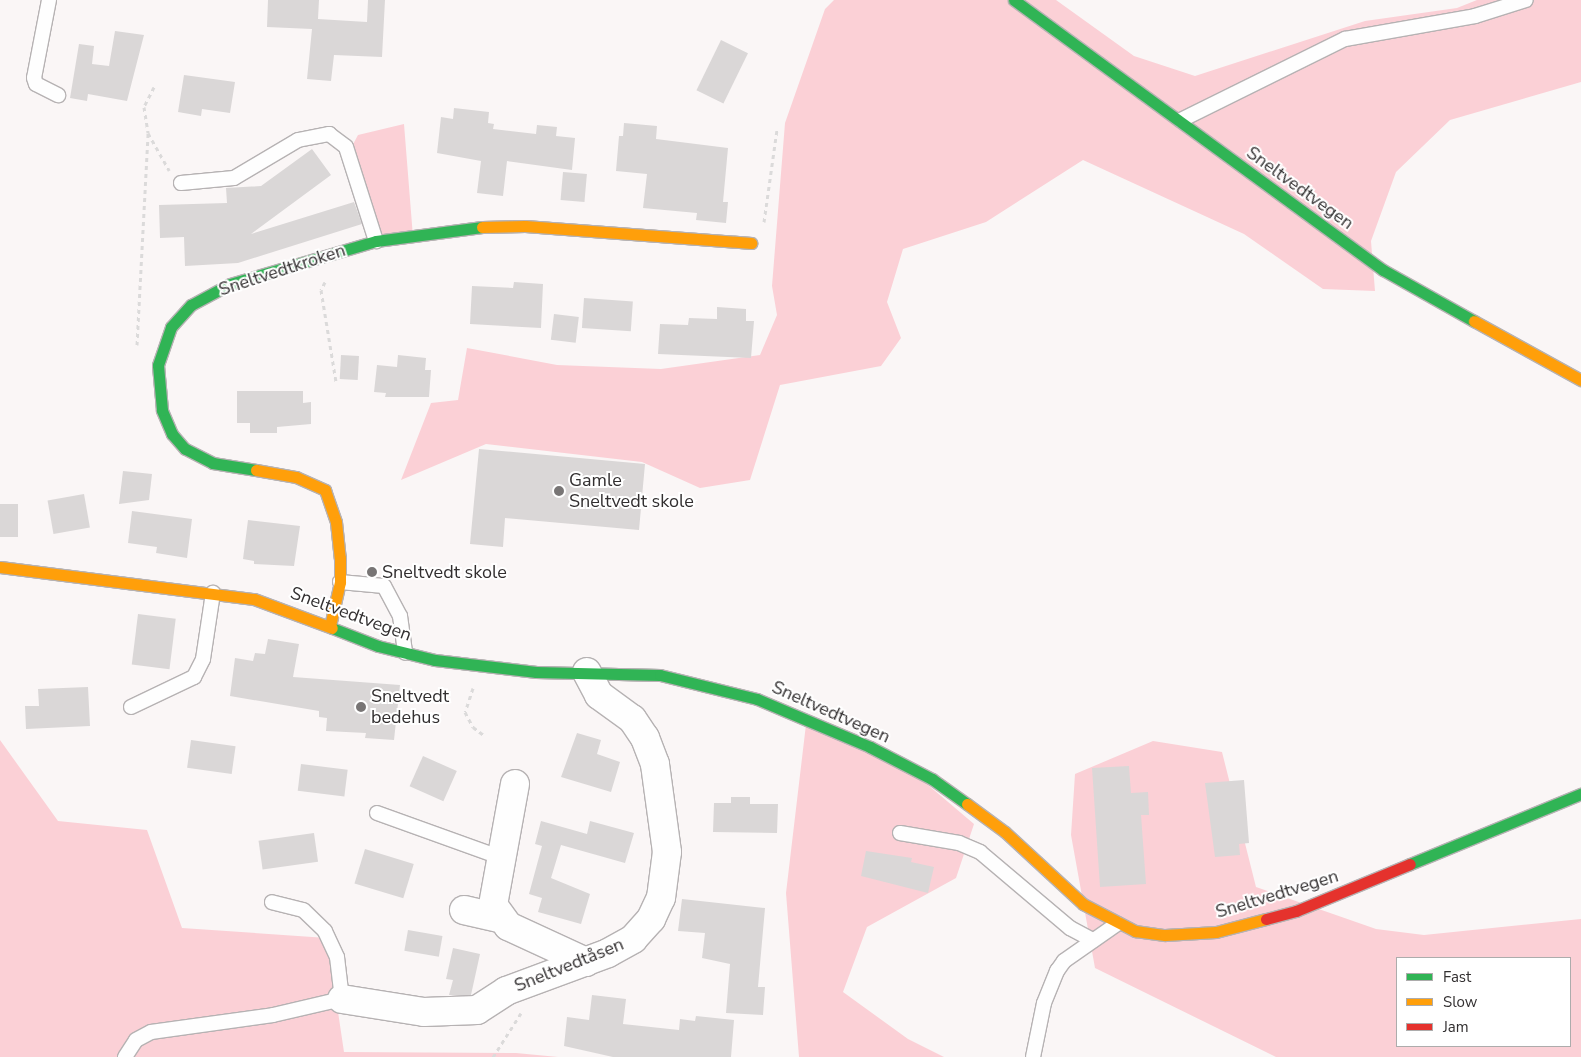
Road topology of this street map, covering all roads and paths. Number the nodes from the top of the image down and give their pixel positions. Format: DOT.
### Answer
graph roads {
  1 [pos="48,0"];
  2 [pos="1014,0"];
  3 [pos="1526,0"];
  4 [pos="154,87"];
  5 [pos="58,95"];
  6 [pos="1181,120"];
  7 [pos="777,130"];
  8 [pos="148,133"];
  9 [pos="181,183"];
  10 [pos="376,241"];
  11 [pos="751,242"];
  12 [pos="339,252"];
  13 [pos="136,350"];
  14 [pos="1581,380"];
  15 [pos="336,382"];
  16 [pos="0,567"];
  17 [pos="340,582"];
  18 [pos="214,593"];
  19 [pos="330,626"];
  20 [pos="405,653"];
  21 [pos="484,668"];
  22 [pos="587,672"];
  23 [pos="131,707"];
  24 [pos="485,736"];
  25 [pos="515,784"];
  26 [pos="1581,794"];
  27 [pos="378,814"];
  28 [pos="900,832"];
  29 [pos="499,857"];
  30 [pos="272,902"];
  31 [pos="464,910"];
  32 [pos="499,918"];
  33 [pos="1117,924"];
  34 [pos="1093,940"];
  35 [pos="586,962"];
  36 [pos="342,999"];
  37 [pos="524,1009"];
  38 [pos="125,1057"];
  39 [pos="493,1057"];
  40 [pos="1033,1057"];
  1 -- 5 [label="lane"];
  2 -- 6 [label="main road, Sneltvedtvegen"];
  3 -- 6 [label="lane"];
  4 -- 8 [label="path"];
  6 -- 14 [label="main road, Sneltvedtvegen"];
  7 -- 11 [label="path"];
  8 -- 9 [label="path"];
  8 -- 13 [label="path"];
  9 -- 10 [label="lane"];
  10 -- 11 [label="main road, Sneltvedtkroken"];
  10 -- 12 [label="main road, Sneltvedtkroken"];
  12 -- 15 [label="path"];
  12 -- 17 [label="main road, Sneltvedtkroken"];
  16 -- 18 [label="main road, Sneltvedtvegen"];
  17 -- 19 [label="main road, Sneltvedtkroken"];
  17 -- 20 [label="lane"];
  18 -- 19 [label="main road, Sneltvedtvegen"];
  18 -- 23 [label="lane"];
  19 -- 20 [label="main road, Sneltvedtvegen"];
  20 -- 21 [label="main road, Sneltvedtvegen"];
  21 -- 22 [label="main road, Sneltvedtvegen"];
  21 -- 24 [label="path"];
  22 -- 33 [label="main road, Sneltvedtvegen"];
  22 -- 35 [label="street, Sneltvedtåsen"];
  25 -- 29 [label="street"];
  26 -- 33 [label="main road, Sneltvedtvegen"];
  27 -- 29 [label="lane"];
  28 -- 34 [label="lane"];
  29 -- 32 [label="street"];
  30 -- 36 [label="lane"];
  31 -- 32 [label="street"];
  32 -- 35 [label="street"];
  33 -- 34 [label="lane"];
  34 -- 40 [label="lane"];
  35 -- 36 [label="street, Sneltvedtåsen"];
  36 -- 38 [label="lane"];
  37 -- 39 [label="path"];
}
